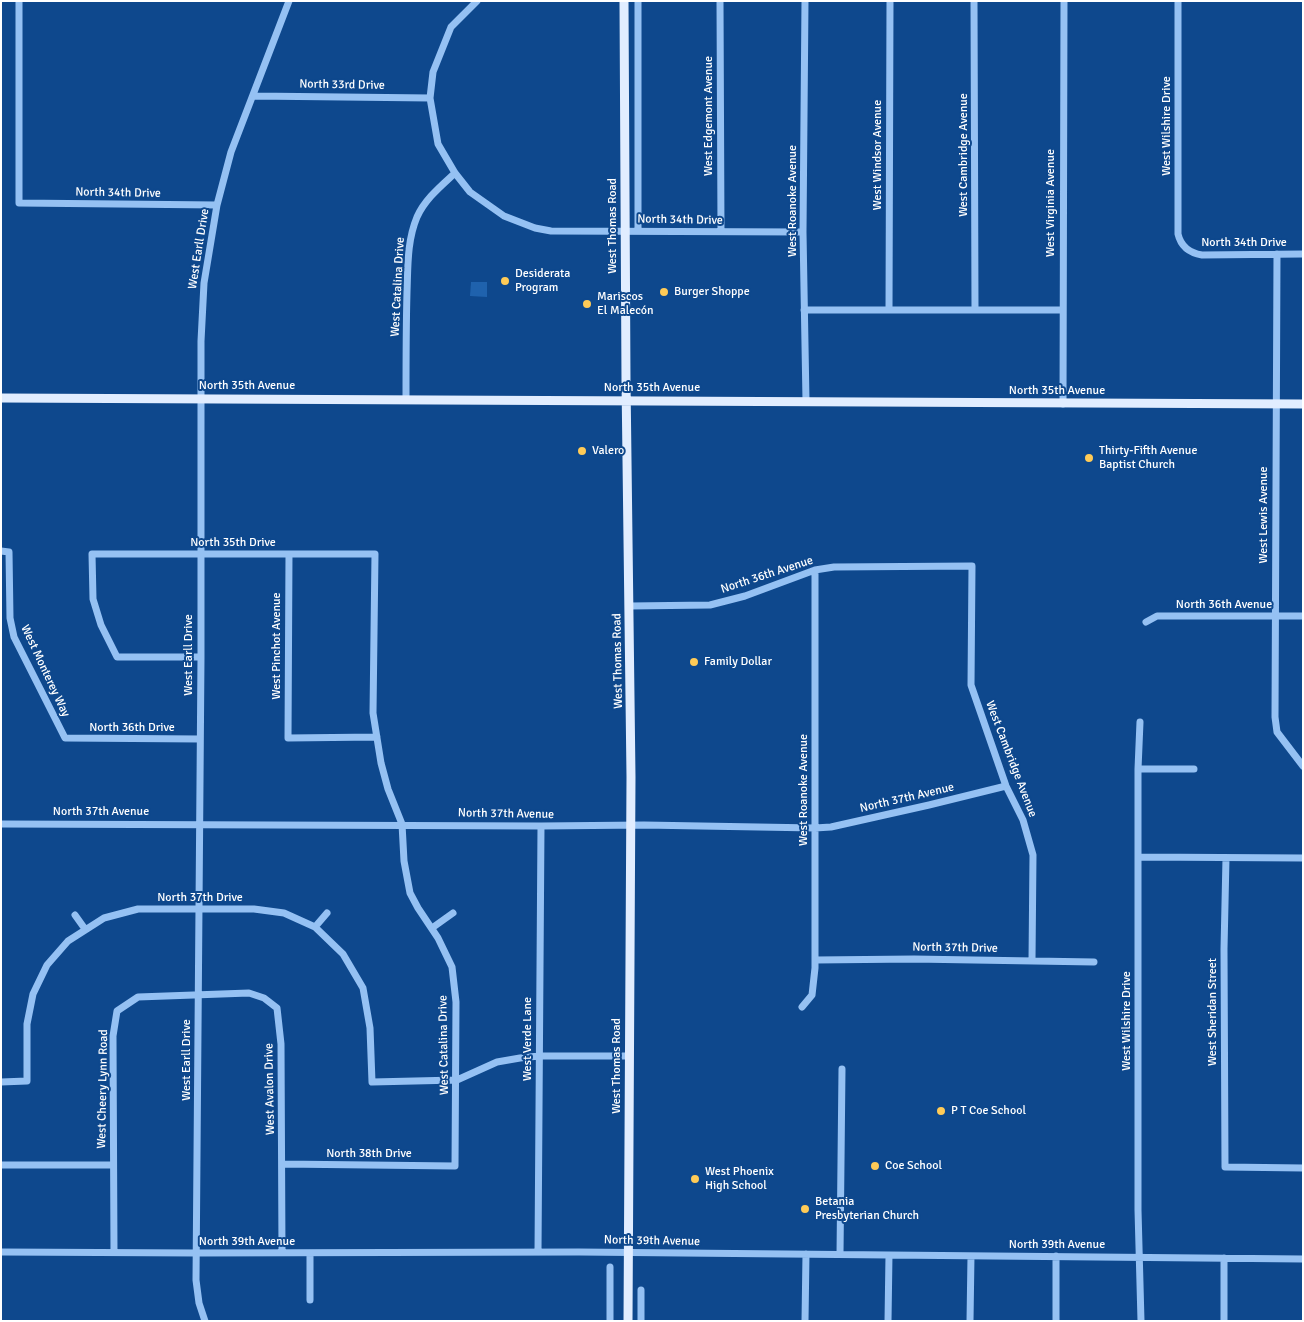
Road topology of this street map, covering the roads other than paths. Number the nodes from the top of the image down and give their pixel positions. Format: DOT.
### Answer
graph roads {
  1 [pos="19,1"];
  2 [pos="289,1"];
  3 [pos="477,1"];
  4 [pos="624,1"];
  5 [pos="638,1"];
  6 [pos="720,1"];
  7 [pos="805,1"];
  8 [pos="890,1"];
  9 [pos="974,1"];
  10 [pos="1064,1"];
  11 [pos="1178,1"];
  12 [pos="254,96"];
  13 [pos="430,98"];
  14 [pos="455,173"];
  15 [pos="217,205"];
  16 [pos="625,230"];
  17 [pos="638,231"];
  18 [pos="721,231"];
  19 [pos="803,232"];
  20 [pos="1186,249"];
  21 [pos="1277,254"];
  22 [pos="1303,254"];
  23 [pos="804,310"];
  24 [pos="889,310"];
  25 [pos="975,310"];
  26 [pos="1062,310"];
  27 [pos="1,398"];
  28 [pos="202,398"];
  29 [pos="406,400"];
  30 [pos="627,401"];
  31 [pos="806,401"];
  32 [pos="1063,404"];
  33 [pos="1276,404"];
  34 [pos="1303,404"];
  35 [pos="5,551"];
  36 [pos="200,554"];
  37 [pos="289,554"];
  38 [pos="375,554"];
  39 [pos="972,566"];
  40 [pos="814,570"];
  41 [pos="630,606"];
  42 [pos="1274,616"];
  43 [pos="1303,616"];
  44 [pos="1146,622"];
  45 [pos="202,657"];
  46 [pos="1140,722"];
  47 [pos="377,737"];
  48 [pos="65,738"];
  49 [pos="200,739"];
  50 [pos="1303,766"];
  51 [pos="1138,769"];
  52 [pos="1194,769"];
  53 [pos="1006,786"];
  54 [pos="1,824"];
  55 [pos="199,824"];
  56 [pos="402,824"];
  57 [pos="631,825"];
  58 [pos="541,826"];
  59 [pos="816,828"];
  60 [pos="1139,857"];
  61 [pos="1226,858"];
  62 [pos="1303,858"];
  63 [pos="199,909"];
  64 [pos="328,913"];
  65 [pos="453,913"];
  66 [pos="75,915"];
  67 [pos="315,927"];
  68 [pos="432,928"];
  69 [pos="84,929"];
  70 [pos="816,960"];
  71 [pos="1032,960"];
  72 [pos="1094,962"];
  73 [pos="198,996"];
  74 [pos="802,1007"];
  75 [pos="539,1056"];
  76 [pos="629,1056"];
  77 [pos="842,1069"];
  78 [pos="457,1080"];
  79 [pos="1,1082"];
  80 [pos="282,1164"];
  81 [pos="1,1165"];
  82 [pos="113,1165"];
  83 [pos="456,1166"];
  84 [pos="1303,1168"];
  85 [pos="1,1252"];
  86 [pos="114,1252"];
  87 [pos="538,1252"];
  88 [pos="628,1252"];
  89 [pos="282,1253"];
  90 [pos="310,1253"];
  91 [pos="197,1254"];
  92 [pos="806,1254"];
  93 [pos="840,1254"];
  94 [pos="889,1255"];
  95 [pos="971,1256"];
  96 [pos="1056,1256"];
  97 [pos="1140,1258"];
  98 [pos="1224,1258"];
  99 [pos="1303,1259"];
  100 [pos="610,1267"];
  101 [pos="641,1290"];
  102 [pos="310,1300"];
  103 [pos="206,1321"];
  104 [pos="610,1321"];
  105 [pos="628,1321"];
  106 [pos="642,1321"];
  107 [pos="806,1321"];
  108 [pos="888,1321"];
  109 [pos="970,1321"];
  110 [pos="1056,1321"];
  111 [pos="1141,1321"];
  112 [pos="1224,1321"];
  1 -- 15 [label="street, North 34th Drive"];
  2 -- 12 [label="street, West Earll Drive"];
  3 -- 13 [label="street"];
  4 -- 16 [label="main road, West Thomas Road"];
  5 -- 17 [label="street, West Thomas Road"];
  6 -- 18 [label="street, West Edgemont Avenue"];
  7 -- 19 [label="street, West Roanoke Avenue"];
  8 -- 24 [label="street, West Windsor Avenue"];
  9 -- 25 [label="street, West Cambridge Avenue"];
  10 -- 26 [label="street, West Virginia Avenue"];
  11 -- 20 [label="street, West Wilshire Drive"];
  12 -- 13 [label="street, North 33rd Drive"];
  12 -- 15 [label="street, West Earll Drive"];
  13 -- 14 [label="street"];
  14 -- 16 [label="street, North 34th Drive"];
  14 -- 29 [label="street, West Catalina Drive"];
  15 -- 28 [label="street, West Earll Drive"];
  16 -- 17 [label="street, North 34th Drive"];
  16 -- 30 [label="main road, West Thomas Road"];
  17 -- 18 [label="street, North 34th Drive"];
  18 -- 19 [label="street, North 34th Drive"];
  19 -- 23 [label="street, West Roanoke Avenue"];
  20 -- 21 [label="street, North 34th Drive"];
  21 -- 22 [label="street, North 34th Drive"];
  21 -- 33 [label="street, West Lewis Avenue"];
  23 -- 24 [label="street"];
  23 -- 31 [label="street, West Roanoke Avenue"];
  24 -- 25 [label="street"];
  25 -- 26 [label="street"];
  26 -- 32 [label="street, West Virginia Avenue"];
  27 -- 28 [label="main road, North 35th Avenue"];
  28 -- 29 [label="main road, North 35th Avenue"];
  28 -- 36 [label="street, West Earll Drive"];
  29 -- 30 [label="main road, North 35th Avenue"];
  30 -- 31 [label="main road, North 35th Avenue"];
  30 -- 41 [label="main road, West Thomas Road"];
  31 -- 32 [label="main road, North 35th Avenue"];
  32 -- 33 [label="main road, North 35th Avenue"];
  33 -- 34 [label="main road, North 35th Avenue"];
  33 -- 42 [label="street, West Lewis Avenue"];
  35 -- 48 [label="street, West Monterey Way"];
  36 -- 37 [label="street, North 35th Drive"];
  36 -- 45 [label="street, West Earll Drive"];
  36 -- 45 [label="street, North 35th Drive"];
  37 -- 38 [label="street, North 35th Drive"];
  37 -- 47 [label="street, West Pinchot Avenue"];
  38 -- 47 [label="street, West Catalina Drive"];
  39 -- 40 [label="street, North 36th Avenue"];
  39 -- 53 [label="street, West Cambridge Avenue"];
  40 -- 41 [label="street, North 36th Avenue"];
  40 -- 59 [label="street, West Roanoke Avenue"];
  41 -- 57 [label="main road, West Thomas Road"];
  42 -- 43 [label="street, North 36th Avenue"];
  42 -- 44 [label="street, North 36th Avenue"];
  42 -- 50 [label="street, West Lewis Avenue"];
  45 -- 49 [label="street, West Earll Drive"];
  46 -- 51 [label="street, West Wilshire Drive"];
  47 -- 56 [label="street, West Catalina Drive"];
  48 -- 49 [label="street, North 36th Drive"];
  49 -- 55 [label="street, West Earll Drive"];
  51 -- 52 [label="street"];
  51 -- 60 [label="street, West Wilshire Drive"];
  53 -- 59 [label="street, North 37th Avenue"];
  53 -- 71 [label="street, West Cambridge Avenue"];
  54 -- 55 [label="street, North 37th Avenue"];
  55 -- 56 [label="street, North 37th Avenue"];
  55 -- 63 [label="street, West Earll Drive"];
  56 -- 58 [label="street, North 37th Avenue"];
  56 -- 68 [label="street, West Catalina Drive"];
  57 -- 58 [label="street, North 37th Avenue"];
  57 -- 59 [label="street, North 37th Avenue"];
  57 -- 76 [label="main road, West Thomas Road"];
  58 -- 75 [label="street, West Verde Lane"];
  59 -- 70 [label="street, West Roanoke Avenue"];
  60 -- 61 [label="street"];
  60 -- 97 [label="street, West Wilshire Drive"];
  61 -- 62 [label="street"];
  61 -- 84 [label="street, West Sheridan Street"];
  63 -- 67 [label="street, North 37th Drive"];
  63 -- 69 [label="street, North 37th Drive"];
  63 -- 73 [label="street, West Earll Drive"];
  64 -- 67 [label="street"];
  65 -- 68 [label="street"];
  66 -- 69 [label="street"];
  67 -- 78 [label="street, North 37th Drive"];
  68 -- 78 [label="street, West Catalina Drive"];
  69 -- 79 [label="street, North 37th Drive"];
  70 -- 71 [label="street, North 37th Drive"];
  70 -- 74 [label="street, West Roanoke Avenue"];
  71 -- 72 [label="street, North 37th Drive"];
  73 -- 80 [label="street, West Avalon Drive"];
  73 -- 82 [label="street, West Cheery Lynn Road"];
  73 -- 91 [label="street, West Earll Drive"];
  75 -- 76 [label="street"];
  75 -- 78 [label="street"];
  75 -- 87 [label="street, West Verde Lane"];
  76 -- 88 [label="main road, West Thomas Road"];
  77 -- 93 [label="street"];
  78 -- 83 [label="street, West Catalina Drive"];
  80 -- 83 [label="street, North 38th Drive"];
  80 -- 89 [label="street, West Avalon Drive"];
  81 -- 82 [label="street"];
  82 -- 86 [label="street, West Cheery Lynn Road"];
  85 -- 86 [label="street, North 39th Avenue"];
  86 -- 91 [label="street, North 39th Avenue"];
  87 -- 88 [label="street, North 39th Avenue"];
  87 -- 90 [label="street, North 39th Avenue"];
  88 -- 92 [label="street, North 39th Avenue"];
  88 -- 105 [label="main road, West Thomas Road"];
  89 -- 90 [label="street, North 39th Avenue"];
  89 -- 91 [label="street, North 39th Avenue"];
  90 -- 102 [label="street"];
  91 -- 103 [label="street, West Earll Drive"];
  92 -- 93 [label="street, North 39th Avenue"];
  92 -- 107 [label="street"];
  93 -- 94 [label="street, North 39th Avenue"];
  94 -- 95 [label="street, North 39th Avenue"];
  94 -- 108 [label="street"];
  95 -- 96 [label="street, North 39th Avenue"];
  95 -- 109 [label="street"];
  96 -- 97 [label="street, North 39th Avenue"];
  96 -- 110 [label="street"];
  97 -- 98 [label="street, North 39th Avenue"];
  97 -- 111 [label="street, West Wilshire Drive"];
  98 -- 99 [label="street, North 39th Avenue"];
  98 -- 112 [label="street"];
  100 -- 104 [label="street"];
  101 -- 106 [label="street"];
}
